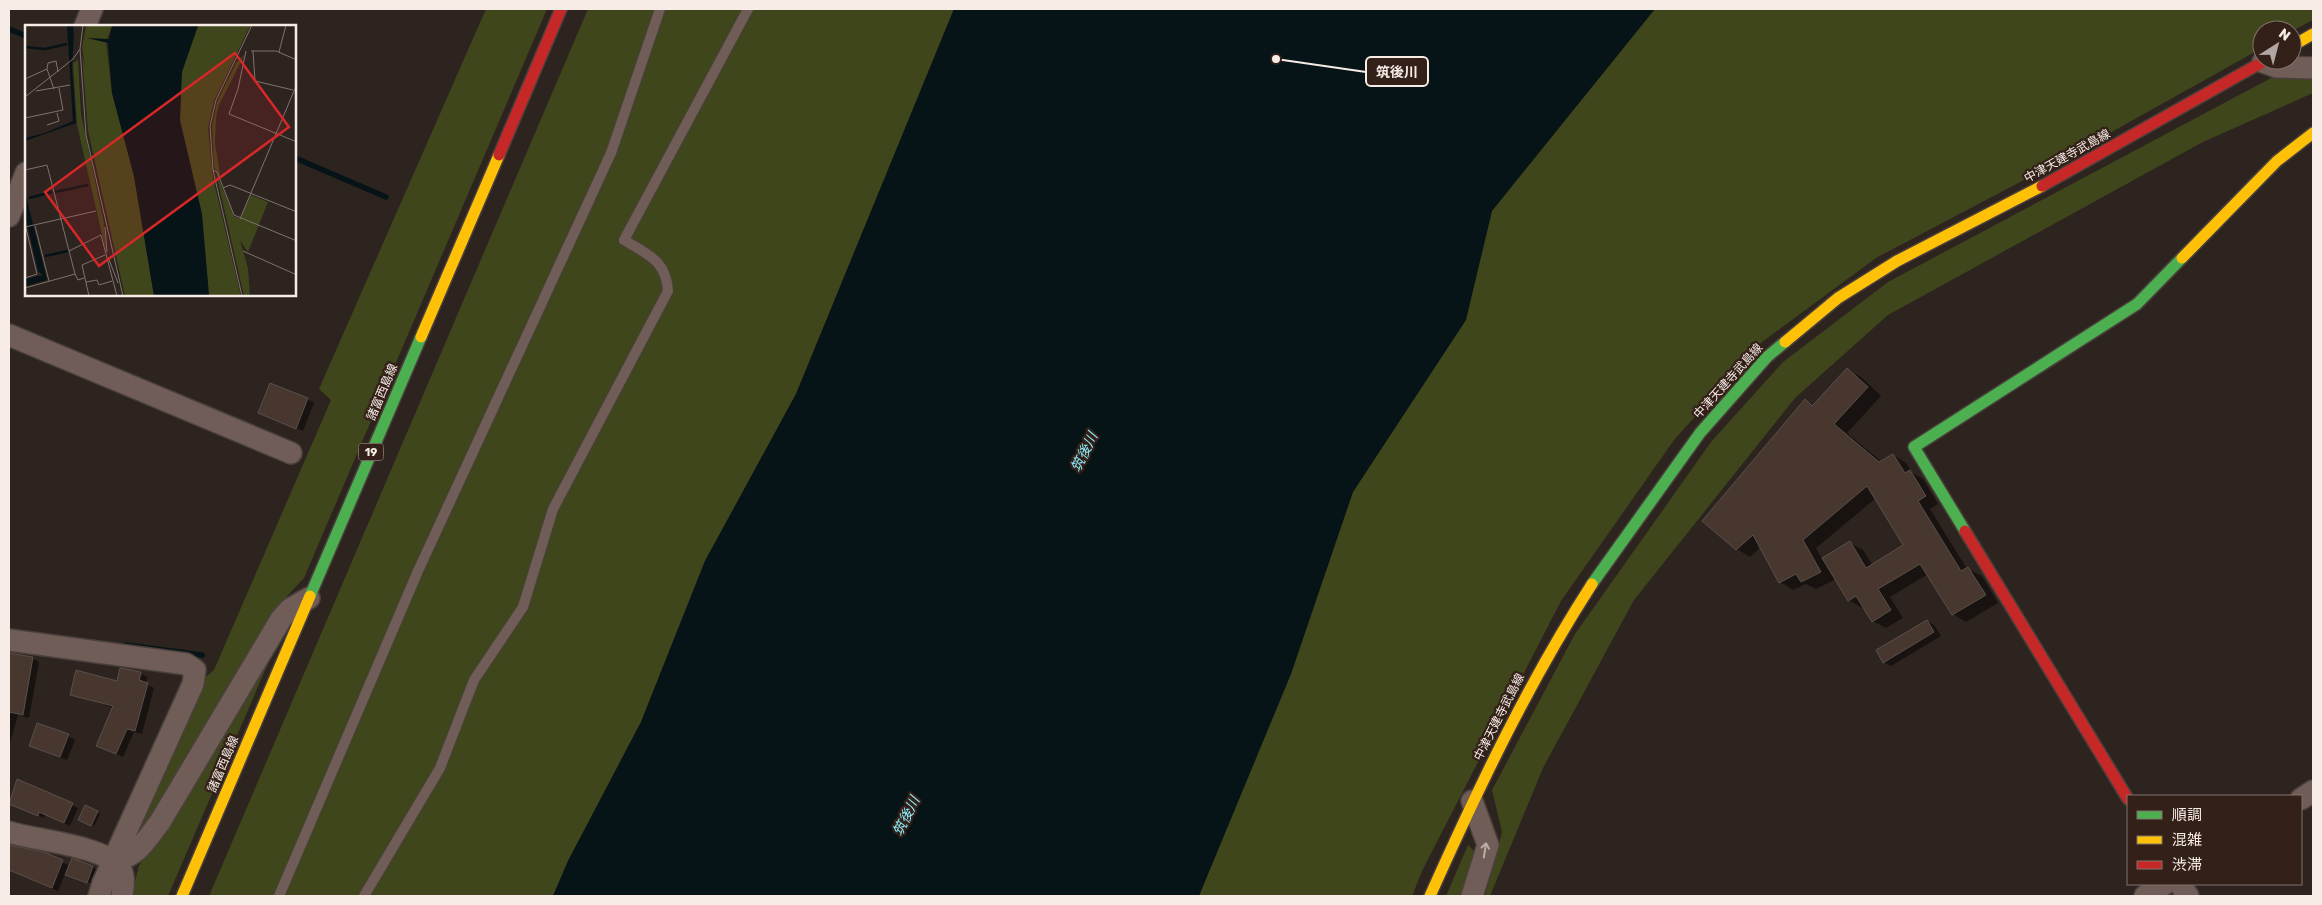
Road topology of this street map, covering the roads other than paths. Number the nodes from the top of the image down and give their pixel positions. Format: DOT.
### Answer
graph roads {
  1 [pos="92,9"];
  2 [pos="561,9"];
  3 [pos="660,9"];
  4 [pos="748,9"];
  5 [pos="85,25"];
  6 [pos="2313,34"];
  7 [pos="2302,40"];
  8 [pos="2252,68"];
  9 [pos="2313,133"];
  10 [pos="25,176"];
  11 [pos="9,216"];
  12 [pos="9,335"];
  13 [pos="291,453"];
  14 [pos="309,598"];
  15 [pos="9,640"];
  16 [pos="2313,791"];
  17 [pos="2127,797"];
  18 [pos="2302,798"];
  19 [pos="1472,801"];
  20 [pos="9,832"];
  21 [pos="113,861"];
  22 [pos="2163,885"];
  23 [pos="2181,885"];
  24 [pos="100,896"];
  25 [pos="122,896"];
  26 [pos="182,896"];
  27 [pos="279,896"];
  28 [pos="364,896"];
  29 [pos="1430,896"];
  30 [pos="1472,896"];
  31 [pos="2144,896"];
  32 [pos="2188,896"];
  1 -- 5 [label="street"];
  2 -- 14 [label="main road, 諸富西島線 / 19"];
  3 -- 27 [label="lane"];
  4 -- 28 [label="lane"];
  6 -- 7 [label="main road"];
  8 -- 19 [label="main road, 中津天建寺武島線"];
  9 -- 17 [label="main road"];
  10 -- 11 [label="street"];
  12 -- 13 [label="street"];
  14 -- 21 [label="street"];
  14 -- 26 [label="main road, 諸富西島線 / 19"];
  15 -- 21 [label="street"];
  16 -- 18 [label="street"];
  19 -- 29 [label="main road, 中津天建寺武島線"];
  30 -- 19 [label="street, one-way"];
  20 -- 21 [label="street"];
  21 -- 24 [label="street"];
  21 -- 25 [label="street"];
  22 -- 31 [label="street"];
  23 -- 32 [label="street"];
}
